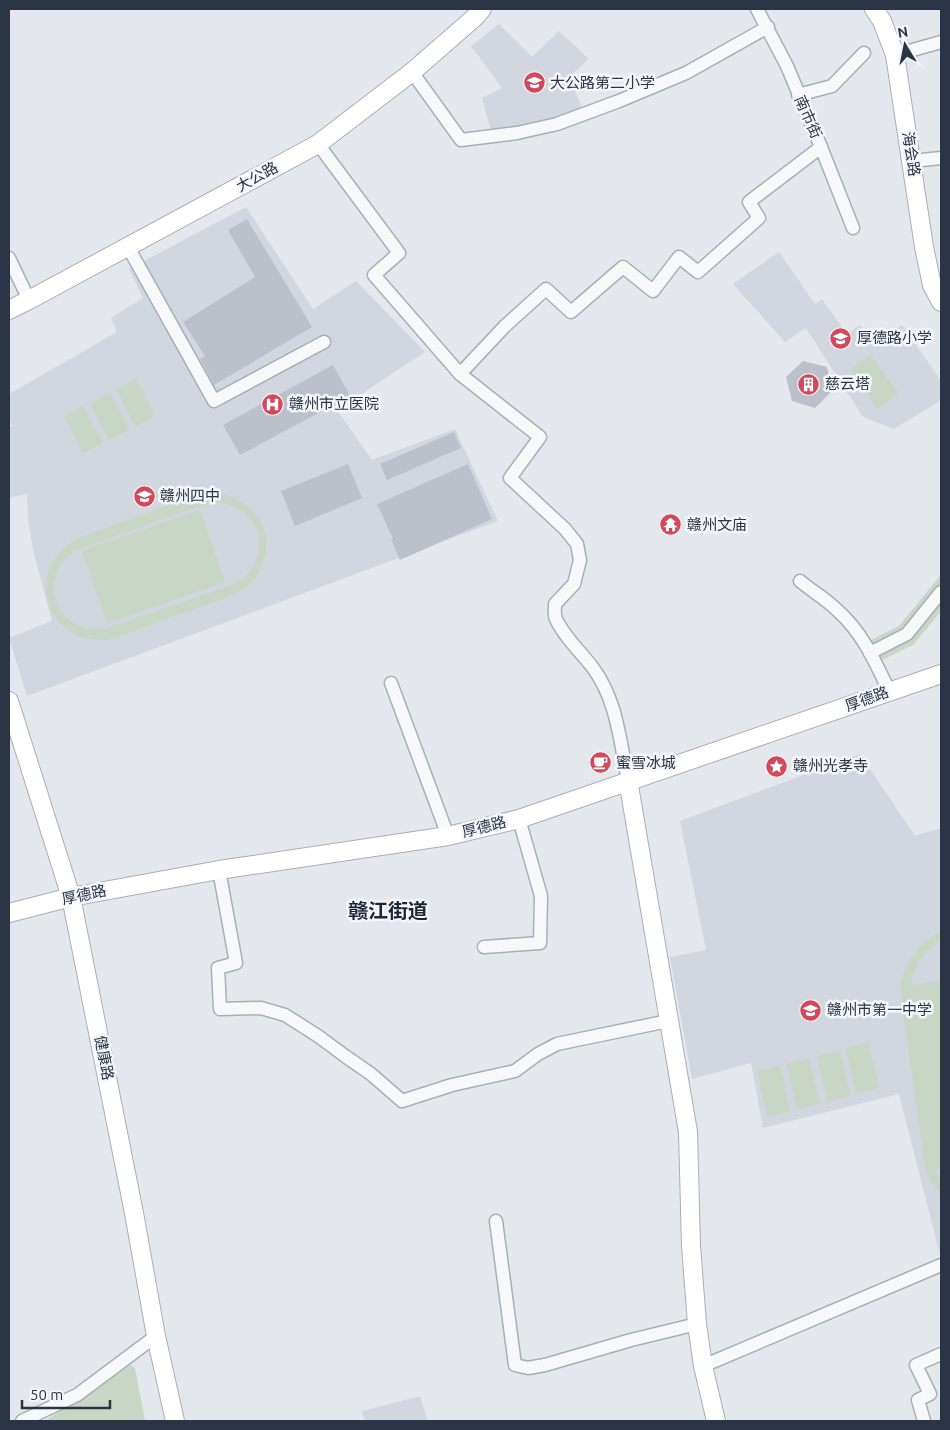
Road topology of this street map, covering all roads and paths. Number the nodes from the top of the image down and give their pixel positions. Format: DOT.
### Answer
graph roads {
  1 [pos="482,9"];
  2 [pos="757,9"];
  3 [pos="874,9"];
  4 [pos="768,27"];
  5 [pos="941,42"];
  6 [pos="864,53"];
  7 [pos="895,55"];
  8 [pos="412,72"];
  9 [pos="798,95"];
  10 [pos="318,144"];
  11 [pos="821,147"];
  12 [pos="941,158"];
  13 [pos="912,161"];
  14 [pos="853,228"];
  15 [pos="128,247"];
  16 [pos="9,258"];
  17 [pos="29,300"];
  18 [pos="941,302"];
  19 [pos="9,310"];
  20 [pos="324,342"];
  21 [pos="460,374"];
  22 [pos="800,581"];
  23 [pos="941,592"];
  24 [pos="870,653"];
  25 [pos="941,674"];
  26 [pos="391,683"];
  27 [pos="889,691"];
  28 [pos="9,701"];
  29 [pos="628,780"];
  30 [pos="519,819"];
  31 [pos="448,836"];
  32 [pos="219,870"];
  33 [pos="71,897"];
  34 [pos="9,913"];
  35 [pos="484,947"];
  36 [pos="668,1022"];
  37 [pos="496,1221"];
  38 [pos="941,1265"];
  39 [pos="697,1324"];
  40 [pos="156,1336"];
  41 [pos="941,1354"];
  42 [pos="704,1366"];
  43 [pos="22,1421"];
  44 [pos="175,1421"];
  45 [pos="716,1421"];
  46 [pos="924,1421"];
  1 -- 8 [label="street, 大公路"];
  2 -- 4 [label="street, 南市街"];
  3 -- 7 [label="street, 海会路"];
  4 -- 8 [label="street"];
  4 -- 9 [label="street, 南市街"];
  5 -- 7 [label="street"];
  6 -- 9 [label="street"];
  7 -- 13 [label="street, 海会路"];
  8 -- 10 [label="street, 大公路"];
  9 -- 11 [label="street, 南市街"];
  10 -- 15 [label="street, 大公路"];
  10 -- 21 [label="street"];
  11 -- 14 [label="street, 南市街"];
  11 -- 21 [label="street"];
  12 -- 13 [label="street"];
  13 -- 18 [label="street, 海会路"];
  15 -- 17 [label="street, 大公路"];
  15 -- 20 [label="street"];
  16 -- 17 [label="street"];
  17 -- 19 [label="street, 大公路"];
  21 -- 29 [label="street"];
  22 -- 24 [label="street"];
  23 -- 24 [label="street"];
  24 -- 27 [label="street"];
  25 -- 27 [label="street, 厚德路"];
  26 -- 31 [label="street"];
  27 -- 29 [label="street, 厚德路"];
  28 -- 33 [label="street, 健康路"];
  29 -- 30 [label="street, 厚德路"];
  29 -- 36 [label="street"];
  30 -- 31 [label="street, 厚德路"];
  30 -- 35 [label="street"];
  31 -- 32 [label="street, 厚德路"];
  32 -- 33 [label="street, 厚德路"];
  32 -- 36 [label="street"];
  33 -- 34 [label="street, 厚德路"];
  33 -- 40 [label="street, 健康路"];
  36 -- 39 [label="street"];
  37 -- 39 [label="street"];
  38 -- 42 [label="street"];
  39 -- 42 [label="street"];
  40 -- 43 [label="street"];
  40 -- 44 [label="street, 健康路"];
  41 -- 46 [label="street"];
  42 -- 45 [label="street"];
}
